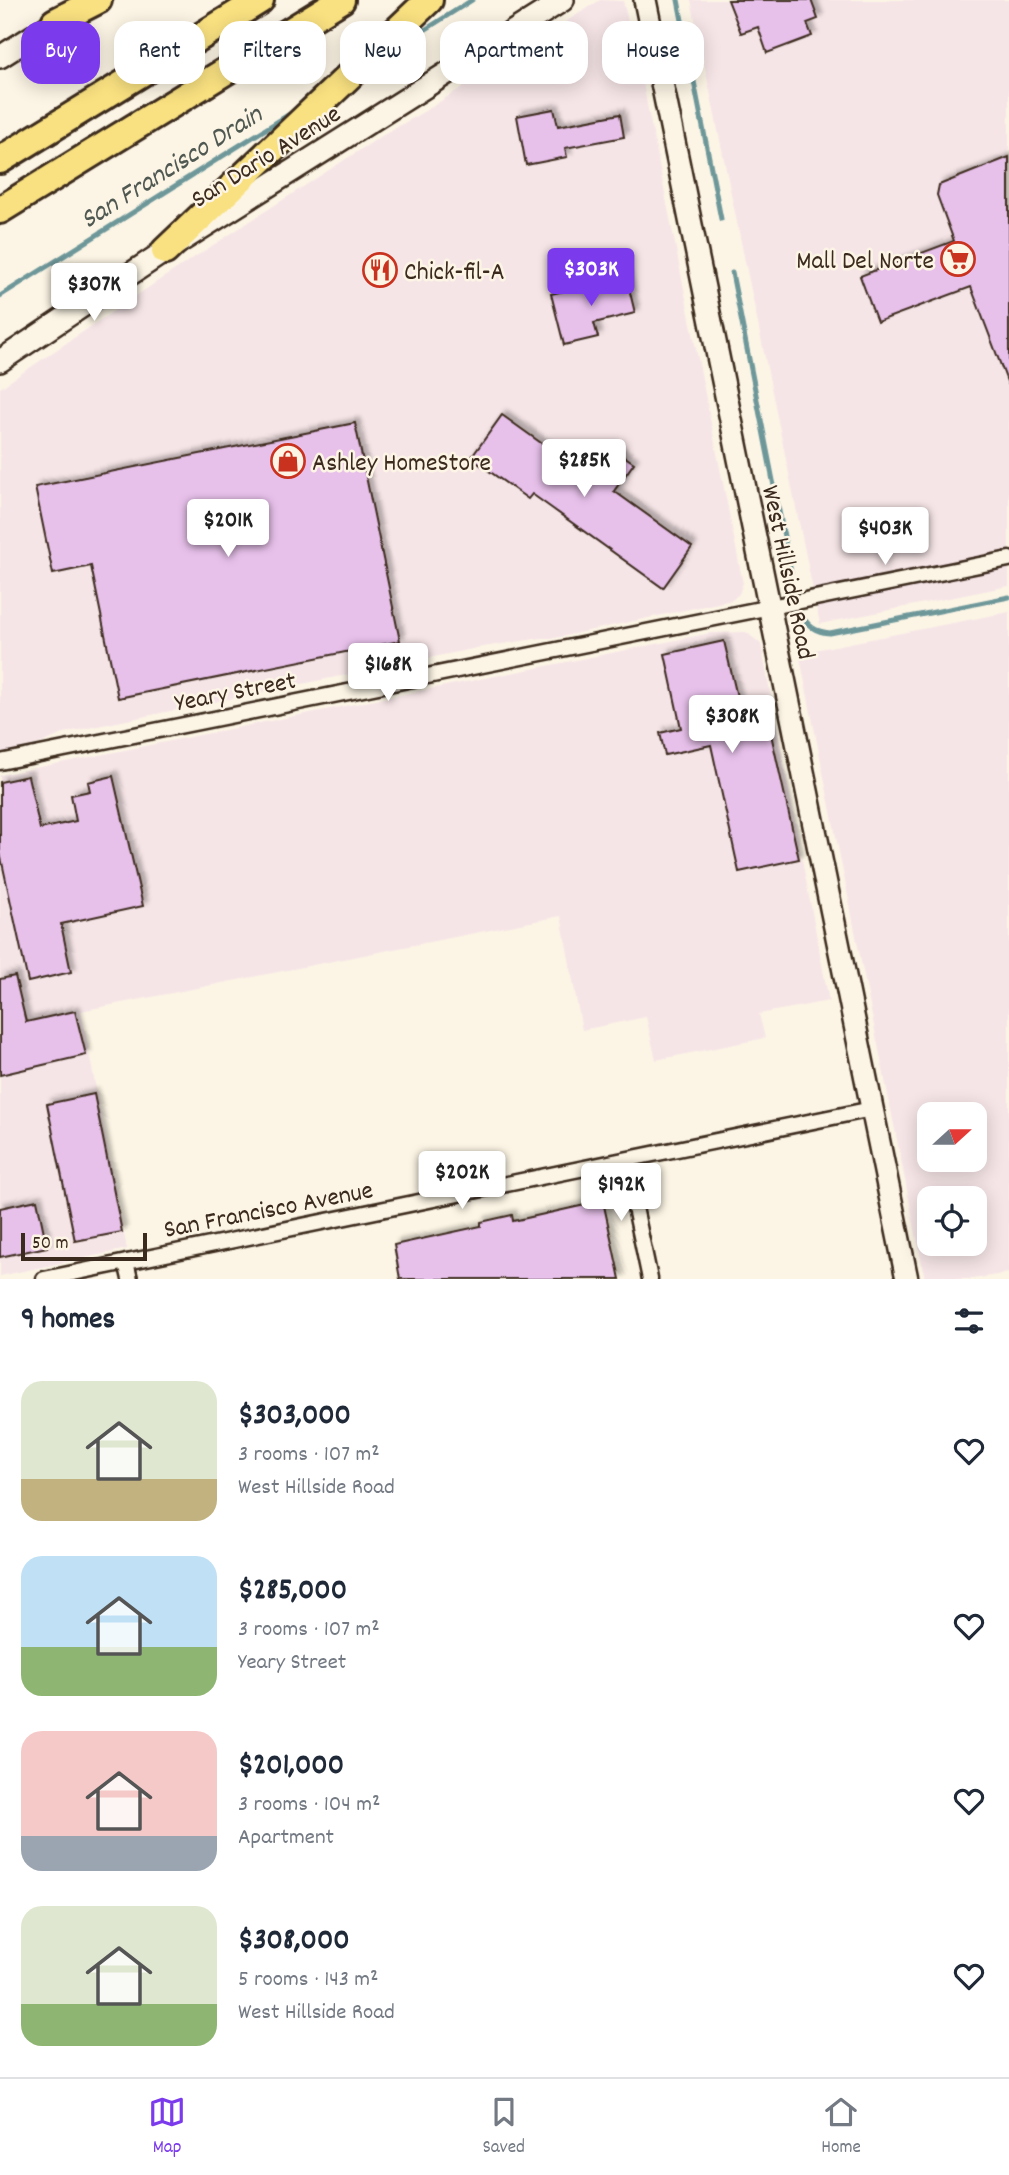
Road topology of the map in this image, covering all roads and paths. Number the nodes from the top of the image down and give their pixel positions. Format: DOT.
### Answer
graph roads {
  1 [pos="90,0"];
  2 [pos="98,0"];
  3 [pos="260,0"];
  4 [pos="341,0"];
  5 [pos="429,0"];
  6 [pos="563,0"];
  7 [pos="645,0"];
  8 [pos="57,21"];
  9 [pos="57,21"];
  10 [pos="21,44"];
  11 [pos="0,57"];
  12 [pos="0,160"];
  13 [pos="0,210"];
  14 [pos="165,251"];
  15 [pos="0,361"];
  16 [pos="1009,559"];
  17 [pos="769,609"];
  18 [pos="0,762"];
  19 [pos="872,1109"];
  20 [pos="625,1160"];
  21 [pos="126,1262"];
  22 [pos="44,1279"];
  23 [pos="130,1279"];
  24 [pos="650,1279"];
  25 [pos="907,1279"];
  1 -- 8 [label="street"];
  2 -- 9 [label="highway"];
  3 -- 12 [label="highway"];
  4 -- 13 [label="highway"];
  5 -- 14 [label="highway"];
  6 -- 14 [label="street, San Dario Avenue"];
  7 -- 17 [label="street, West Hillside Road"];
  10 -- 11 [label="street"];
  14 -- 15 [label="street, San Dario Avenue"];
  16 -- 17 [label="street, Yeary Street"];
  17 -- 18 [label="street, Yeary Street"];
  17 -- 19 [label="street, West Hillside Road"];
  19 -- 20 [label="street, San Francisco Avenue"];
  19 -- 25 [label="street, West Hillside Road"];
  20 -- 21 [label="street, San Francisco Avenue"];
  20 -- 24 [label="street"];
  21 -- 22 [label="street, San Francisco Avenue"];
  21 -- 23 [label="street"];
}
